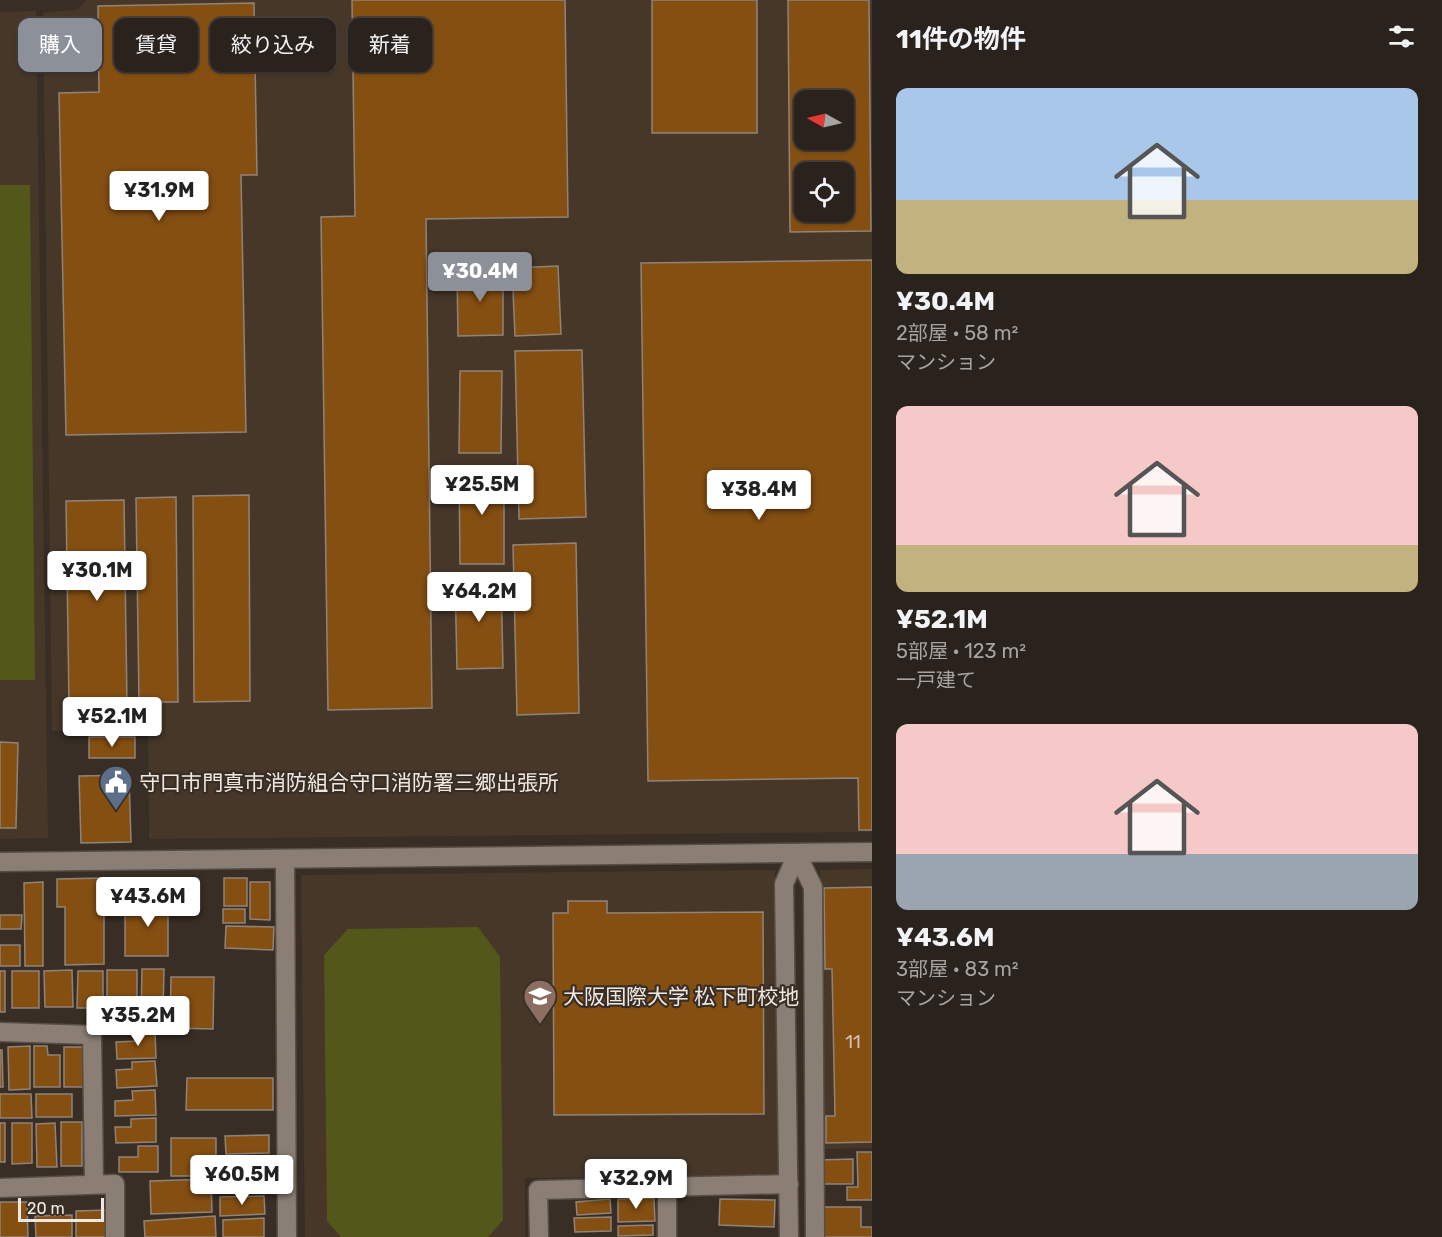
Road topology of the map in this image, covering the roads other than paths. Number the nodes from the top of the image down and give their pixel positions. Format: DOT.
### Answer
graph roads {
  1 [pos="872,852"];
  2 [pos="797,854"];
  3 [pos="285,859"];
  4 [pos="0,862"];
  5 [pos="0,1032"];
  6 [pos="94,1184"];
  7 [pos="789,1184"];
  8 [pos="668,1187"];
  9 [pos="0,1188"];
  10 [pos="115,1237"];
  11 [pos="287,1237"];
  12 [pos="539,1237"];
  13 [pos="667,1237"];
  14 [pos="789,1237"];
  15 [pos="815,1237"];
  1 -- 2 [label="street"];
  2 -- 3 [label="street"];
  2 -- 7 [label="street"];
  2 -- 15 [label="street"];
  3 -- 4 [label="street"];
  3 -- 11 [label="street"];
  5 -- 6 [label="street"];
  6 -- 9 [label="street"];
  6 -- 10 [label="street"];
  7 -- 8 [label="street"];
  7 -- 14 [label="street"];
  8 -- 12 [label="street"];
  8 -- 13 [label="street"];
}
